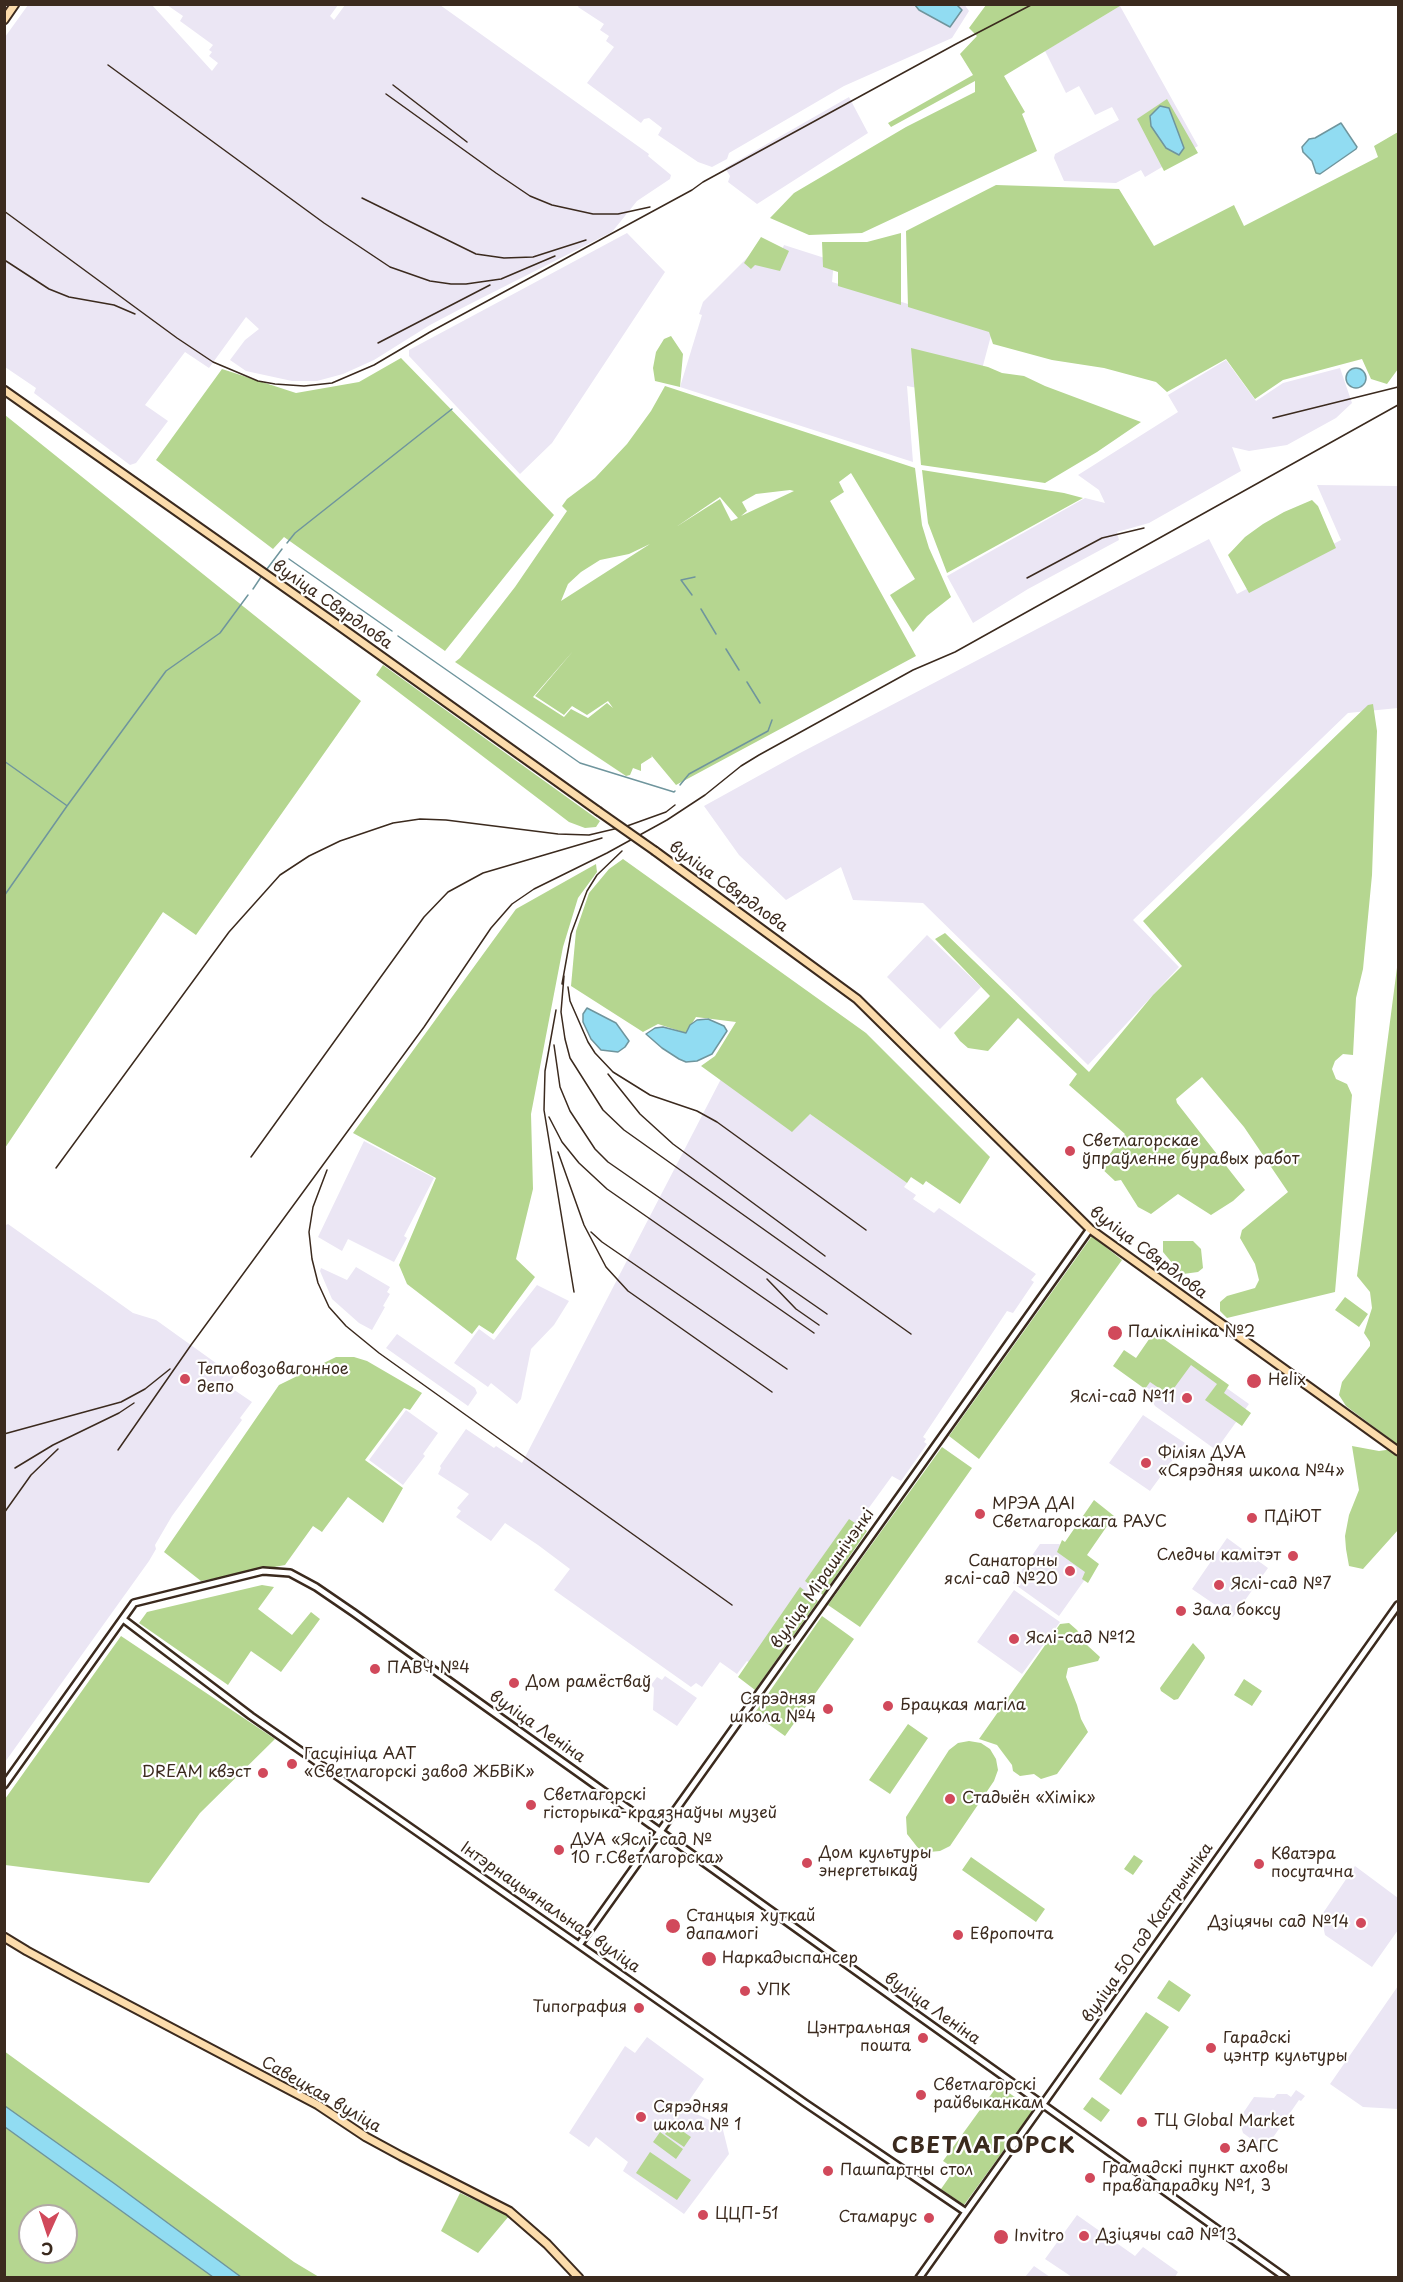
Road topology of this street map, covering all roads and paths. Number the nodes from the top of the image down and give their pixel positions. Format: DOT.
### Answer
graph roads {
  1 [pos="15,4"];
  2 [pos="4,20"];
  3 [pos="4,390"];
  4 [pos="1090,1229"];
  5 [pos="1398,1451"];
  6 [pos="1398,1605"];
  7 [pos="123,1619"];
  8 [pos="4,1785"];
  9 [pos="660,1831"];
  10 [pos="4,1936"];
  11 [pos="579,1945"];
  12 [pos="1043,2103"];
  13 [pos="966,2212"];
  14 [pos="579,2277"];
  15 [pos="919,2277"];
  16 [pos="1286,2277"];
  1 -- 2 [label="main road"];
  3 -- 4 [label="main road, вуліца Свярдлова, bridge"];
  4 -- 5 [label="main road, вуліца Свярдлова"];
  4 -- 9 [label="street, вуліца Мірашнічэнкі"];
  6 -- 12 [label="street, вуліца 50 год Кастрычніка"];
  7 -- 8 [label="street, вуліца Леніна"];
  7 -- 9 [label="street, вуліца Леніна"];
  7 -- 11 [label="street, Інтэрнацыянальная вуліца"];
  9 -- 11 [label="street, вуліца Мірашнічэнкі"];
  9 -- 12 [label="street, вуліца Леніна"];
  10 -- 14 [label="main road, Савецкая вуліца"];
  11 -- 13 [label="street, Інтэрнацыянальная вуліца"];
  12 -- 13 [label="street, вуліца 50 год Кастрычніка"];
  12 -- 16 [label="street, вуліца Леніна"];
  13 -- 15 [label="street, вуліца 50 год Кастрычніка"];
}
